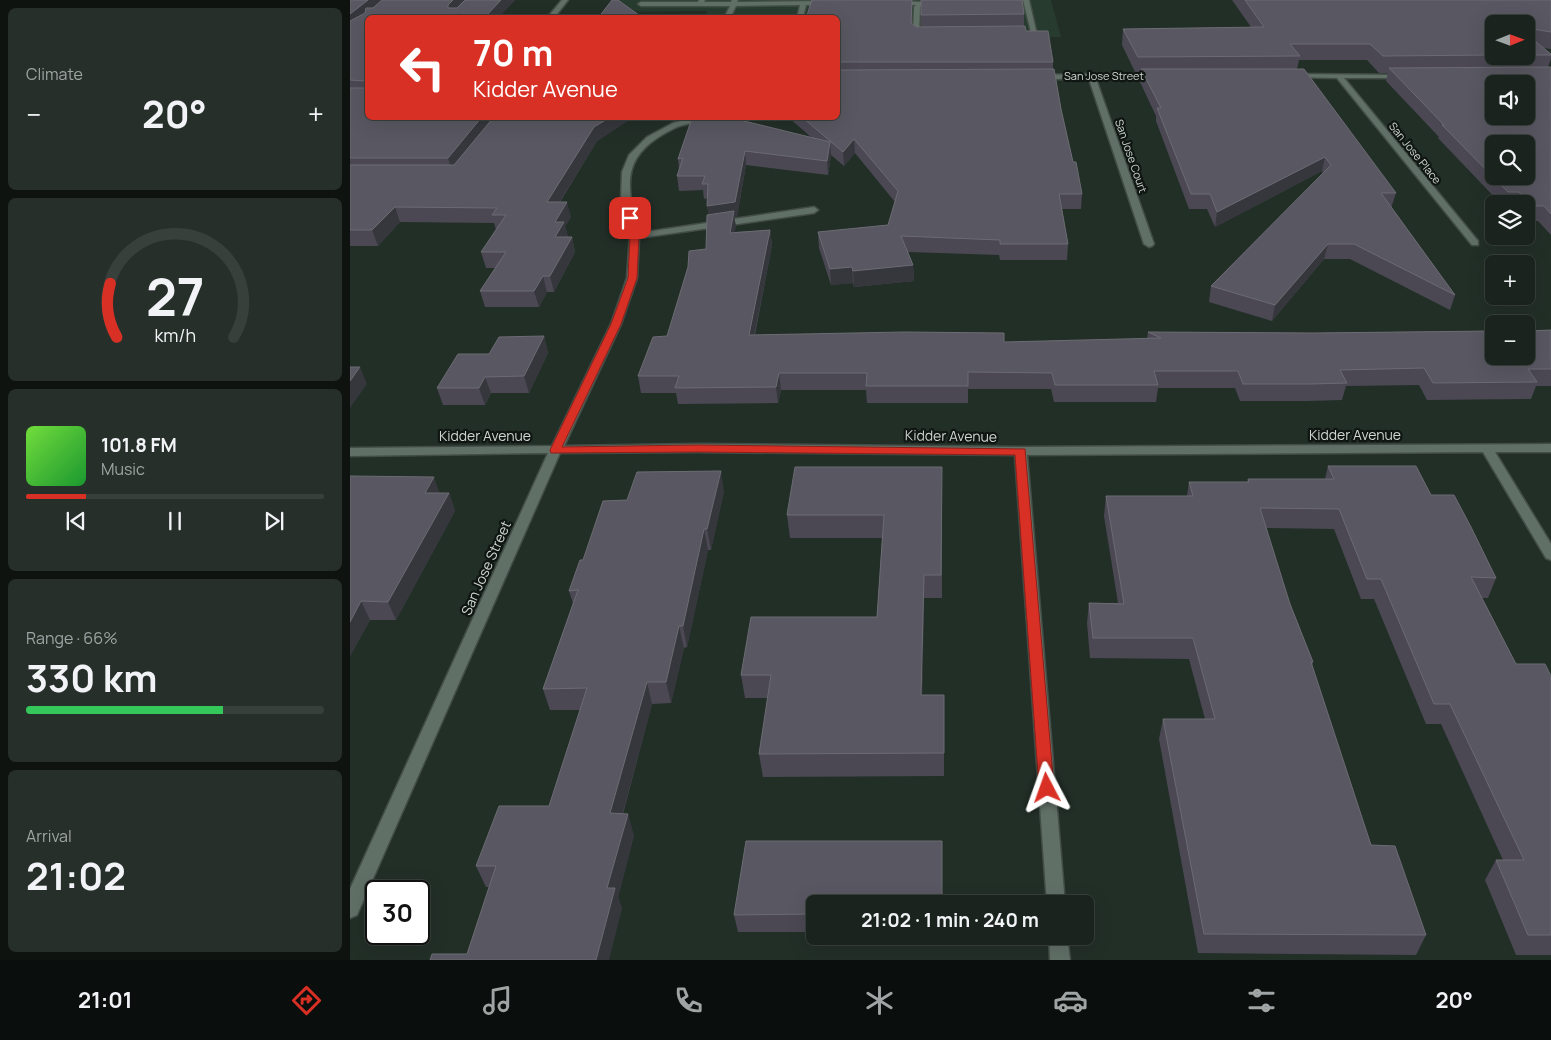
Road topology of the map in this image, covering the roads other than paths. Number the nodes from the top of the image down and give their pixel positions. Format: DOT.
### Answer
graph roads {
  1 [pos="565,0"];
  2 [pos="921,1"];
  3 [pos="1026,1"];
  4 [pos="701,2"];
  5 [pos="734,2"];
  6 [pos="1016,2"];
  7 [pos="804,3"];
  8 [pos="833,3"];
  9 [pos="892,3"];
  10 [pos="930,3"];
  11 [pos="641,4"];
  12 [pos="552,15"];
  13 [pos="728,15"];
  14 [pos="801,15"];
  15 [pos="936,34"];
  16 [pos="1015,34"];
  17 [pos="1092,76"];
  18 [pos="1161,76"];
  19 [pos="1280,76"];
  20 [pos="1339,76"];
  21 [pos="1406,76"];
  22 [pos="1034,77"];
  23 [pos="692,120"];
  24 [pos="814,210"];
  25 [pos="635,236"];
  26 [pos="1149,244"];
  27 [pos="1475,244"];
  28 [pos="1551,448"];
  29 [pos="1487,449"];
  30 [pos="555,450"];
  31 [pos="1021,451"];
  32 [pos="350,452"];
  33 [pos="1551,555"];
  34 [pos="1055,895"];
  35 [pos="350,909"];
  36 [pos="1059,945"];
  37 [pos="1060,960"];
  1 -- 12 [label="street"];
  2 -- 9 [label="street"];
  2 -- 10 [label="street"];
  2 -- 15 [label="street"];
  3 -- 6 [label="street"];
  3 -- 16 [label="street"];
  4 -- 5 [label="street"];
  4 -- 11 [label="street"];
  5 -- 7 [label="street"];
  5 -- 13 [label="street"];
  7 -- 8 [label="street"];
  7 -- 14 [label="street"];
  17 -- 18 [label="street, San Jose Street"];
  17 -- 22 [label="street, San Jose Street"];
  17 -- 26 [label="street, San Jose Court"];
  19 -- 20 [label="street"];
  20 -- 21 [label="street"];
  20 -- 27 [label="street, San Jose Place"];
  23 -- 25 [label="street, San Jose Street"];
  24 -- 25 [label="street"];
  25 -- 30 [label="street, San Jose Street"];
  28 -- 29 [label="street, Kidder Avenue"];
  29 -- 31 [label="street, Kidder Avenue"];
  29 -- 33 [label="street"];
  30 -- 31 [label="street, Kidder Avenue"];
  30 -- 32 [label="street, Kidder Avenue"];
  30 -- 35 [label="street, San Jose Street"];
  31 -- 34 [label="street"];
  36 -- 37 [label="street"];
}
